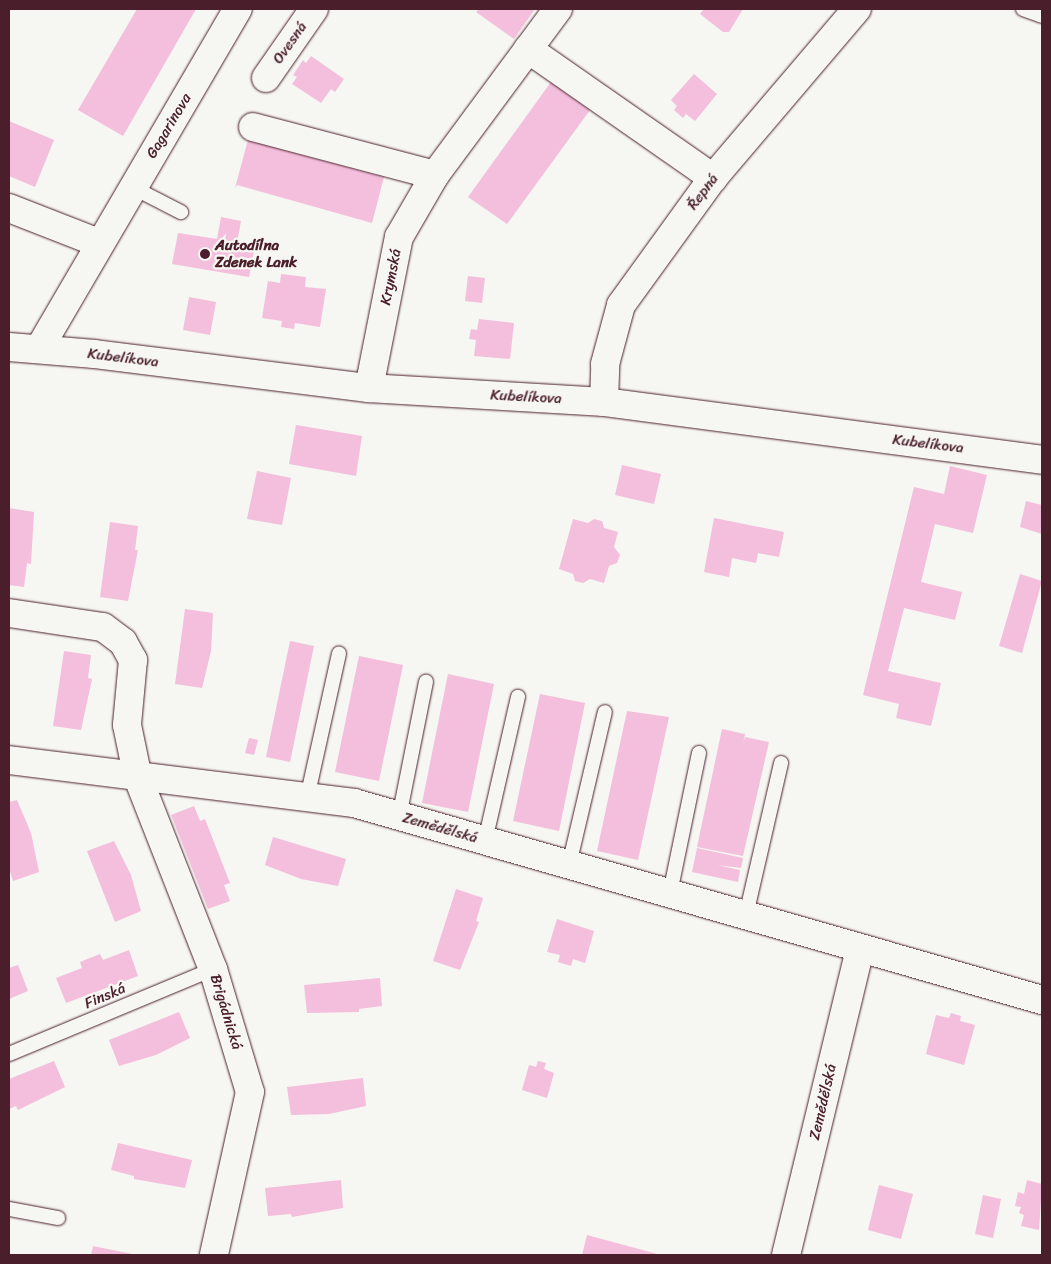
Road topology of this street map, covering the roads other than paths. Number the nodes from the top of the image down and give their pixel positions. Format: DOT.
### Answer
graph roads {
  1 [pos="238,9"];
  2 [pos="314,9"];
  3 [pos="558,9"];
  4 [pos="857,9"];
  5 [pos="1023,9"];
  6 [pos="1042,16"];
  7 [pos="528,49"];
  8 [pos="266,78"];
  9 [pos="254,127"];
  10 [pos="435,175"];
  11 [pos="713,178"];
  12 [pos="134,188"];
  13 [pos="9,208"];
  14 [pos="181,212"];
  15 [pos="98,243"];
  16 [pos="9,347"];
  17 [pos="39,350"];
  18 [pos="369,388"];
  19 [pos="604,402"];
  20 [pos="1042,460"];
  21 [pos="9,613"];
  22 [pos="339,654"];
  23 [pos="426,682"];
  24 [pos="518,697"];
  25 [pos="605,712"];
  26 [pos="699,753"];
  27 [pos="9,760"];
  28 [pos="781,762"];
  29 [pos="138,778"];
  30 [pos="307,798"];
  31 [pos="399,816"];
  32 [pos="485,841"];
  33 [pos="569,865"];
  34 [pos="670,893"];
  35 [pos="746,916"];
  36 [pos="860,949"];
  37 [pos="213,969"];
  38 [pos="1042,1000"];
  39 [pos="9,1054"];
  40 [pos="9,1209"];
  41 [pos="58,1218"];
  42 [pos="214,1255"];
  43 [pos="786,1255"];
  1 -- 12 [label="street, Gagarinova"];
  2 -- 8 [label="street, Ovesná"];
  3 -- 7 [label="street, Krymská"];
  4 -- 11 [label="street, Řepná"];
  5 -- 6 [label="lane"];
  7 -- 10 [label="street, Krymská"];
  7 -- 11 [label="street"];
  9 -- 10 [label="street"];
  10 -- 18 [label="street, Krymská"];
  11 -- 19 [label="street, Řepná"];
  12 -- 14 [label="lane"];
  12 -- 15 [label="street, Gagarinova"];
  13 -- 15 [label="street"];
  15 -- 17 [label="street, Gagarinova"];
  16 -- 17 [label="street, Kubelíkova"];
  17 -- 18 [label="street, Kubelíkova"];
  18 -- 19 [label="street, Kubelíkova"];
  19 -- 20 [label="street, Kubelíkova"];
  21 -- 29 [label="street, Brigádnická"];
  22 -- 30 [label="lane"];
  23 -- 31 [label="lane"];
  24 -- 32 [label="lane"];
  25 -- 33 [label="lane"];
  26 -- 34 [label="lane"];
  27 -- 29 [label="street, Zemědělská"];
  28 -- 35 [label="lane"];
  29 -- 30 [label="street, Zemědělská"];
  29 -- 37 [label="street, Brigádnická"];
  30 -- 31 [label="street, Zemědělská"];
  31 -- 32 [label="street, Zemědělská"];
  32 -- 33 [label="street, Zemědělská"];
  33 -- 34 [label="street, Zemědělská"];
  34 -- 35 [label="street, Zemědělská"];
  35 -- 36 [label="street, Zemědělská"];
  36 -- 38 [label="street, Zemědělská"];
  36 -- 43 [label="street, Zemědělská"];
  37 -- 39 [label="lane, Finská"];
  37 -- 42 [label="street, Brigádnická"];
  40 -- 41 [label="lane"];
}
